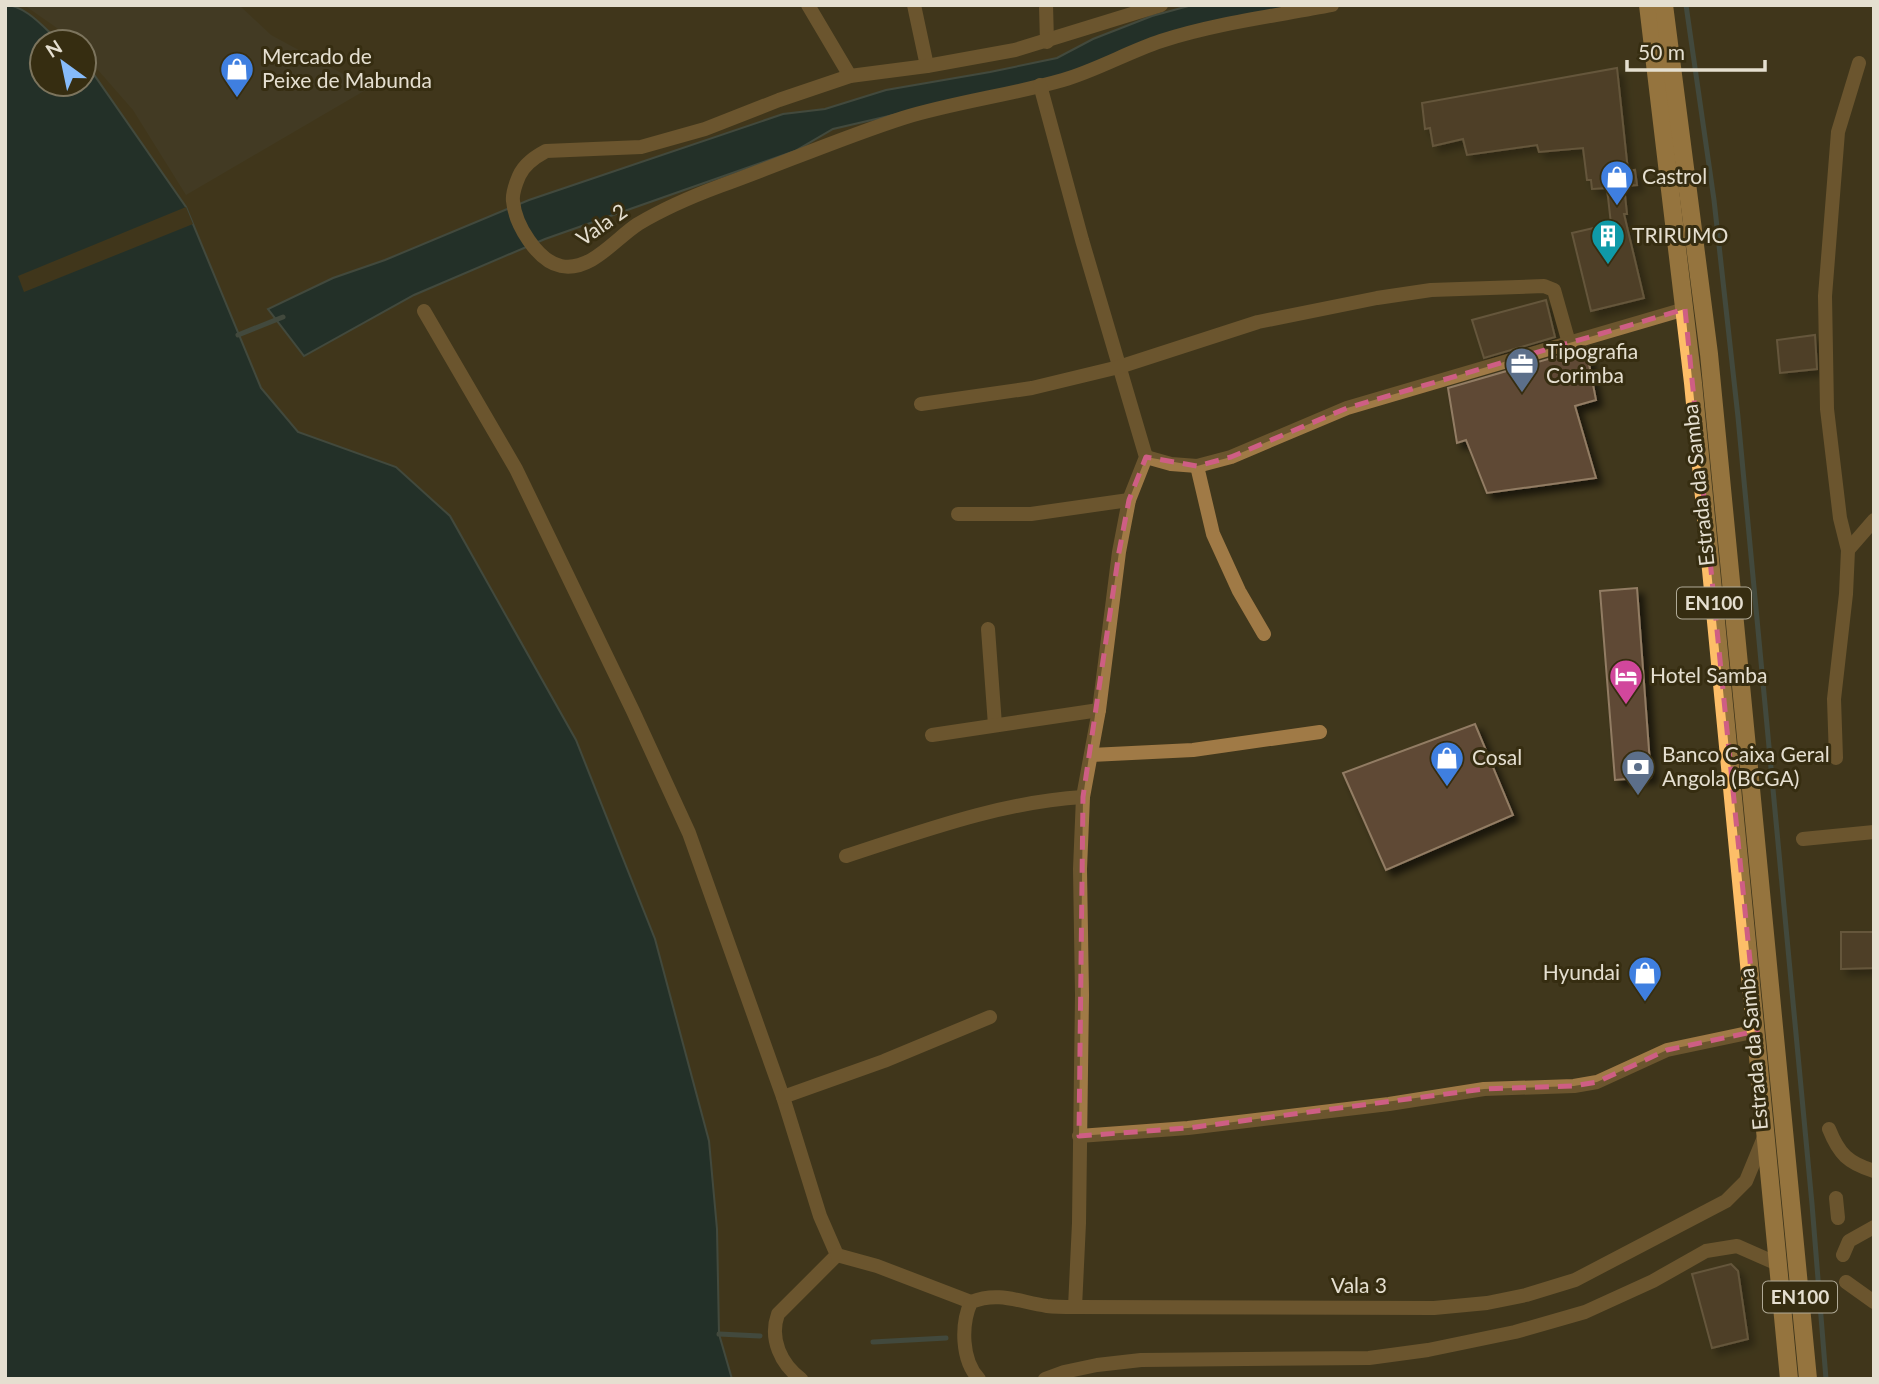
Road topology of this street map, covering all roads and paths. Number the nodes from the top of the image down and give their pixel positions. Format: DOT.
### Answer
graph roads {
  1 [pos="807,5"];
  2 [pos="915,5"];
  3 [pos="1046,5"];
  4 [pos="1161,5"];
  5 [pos="1332,5"];
  6 [pos="1652,6"];
  7 [pos="1047,42"];
  8 [pos="1859,63"];
  9 [pos="927,66"];
  10 [pos="850,75"];
  11 [pos="1040,85"];
  12 [pos="1685,309"];
  13 [pos="424,311"];
  14 [pos="1569,343"];
  15 [pos="1119,367"];
  16 [pos="920,404"];
  17 [pos="1146,457"];
  18 [pos="1197,466"];
  19 [pos="1129,500"];
  20 [pos="958,514"];
  21 [pos="1874,520"];
  22 [pos="1848,550"];
  23 [pos="988,629"];
  24 [pos="1265,634"];
  25 [pos="1099,710"];
  26 [pos="995,725"];
  27 [pos="1320,732"];
  28 [pos="932,735"];
  29 [pos="1091,755"];
  30 [pos="1836,758"];
  31 [pos="1083,797"];
  32 [pos="1874,832"];
  33 [pos="1803,839"];
  34 [pos="846,856"];
  35 [pos="990,1017"];
  36 [pos="1757,1031"];
  37 [pos="783,1097"];
  38 [pos="1829,1129"];
  39 [pos="1766,1131"];
  40 [pos="1079,1136"];
  41 [pos="1874,1171"];
  42 [pos="1836,1198"];
  43 [pos="1838,1218"];
  44 [pos="1874,1227"];
  45 [pos="837,1255"];
  46 [pos="1843,1255"];
  47 [pos="1778,1264"];
  48 [pos="1846,1282"];
  49 [pos="1874,1302"];
  50 [pos="1075,1307"];
  51 [pos="968,1308"];
  52 [pos="1097,1372"];
  53 [pos="801,1379"];
  54 [pos="979,1379"];
  55 [pos="1045,1379"];
  56 [pos="1789,1379"];
  57 [pos="1808,1379"];
  1 -- 10 [label="street"];
  2 -- 9 [label="street"];
  3 -- 7 [label="street"];
  4 -- 7 [label="street, Vala 2"];
  5 -- 11 [label="street, Vala 2"];
  6 -- 12 [label="main road, Estrada da Samba / EN100"];
  6 -- 57 [label="main road, Estrada da Samba / EN100"];
  7 -- 9 [label="street, Vala 2"];
  8 -- 22 [label="street"];
  9 -- 10 [label="street, Vala 2"];
  10 -- 11 [label="street, Vala 2"];
  11 -- 15 [label="street"];
  12 -- 14 [label="street"];
  12 -- 36 [label="main road, Estrada da Samba / EN100"];
  13 -- 37 [label="street"];
  14 -- 15 [label="street"];
  14 -- 18 [label="street"];
  15 -- 16 [label="street"];
  15 -- 17 [label="street"];
  17 -- 18 [label="street"];
  17 -- 19 [label="street"];
  18 -- 24 [label="street"];
  19 -- 20 [label="street"];
  19 -- 25 [label="street"];
  21 -- 22 [label="street"];
  22 -- 30 [label="street"];
  23 -- 26 [label="street"];
  25 -- 26 [label="street"];
  25 -- 29 [label="street"];
  26 -- 28 [label="street"];
  27 -- 29 [label="street"];
  29 -- 31 [label="street"];
  31 -- 34 [label="street"];
  31 -- 40 [label="street"];
  32 -- 33 [label="street"];
  35 -- 37 [label="street"];
  36 -- 39 [label="main road, Estrada da Samba / EN100"];
  36 -- 40 [label="street"];
  37 -- 45 [label="street"];
  38 -- 41 [label="street"];
  39 -- 47 [label="main road, Estrada da Samba / EN100"];
  39 -- 50 [label="street, Vala 3"];
  40 -- 50 [label="street"];
  42 -- 43 [label="street"];
  44 -- 46 [label="street"];
  45 -- 51 [label="street"];
  45 -- 53 [label="street"];
  47 -- 52 [label="street"];
  47 -- 56 [label="main road, Estrada da Samba / EN100"];
  48 -- 49 [label="street"];
  50 -- 51 [label="street, Vala 3"];
  51 -- 54 [label="street"];
  52 -- 55 [label="street"];
}
